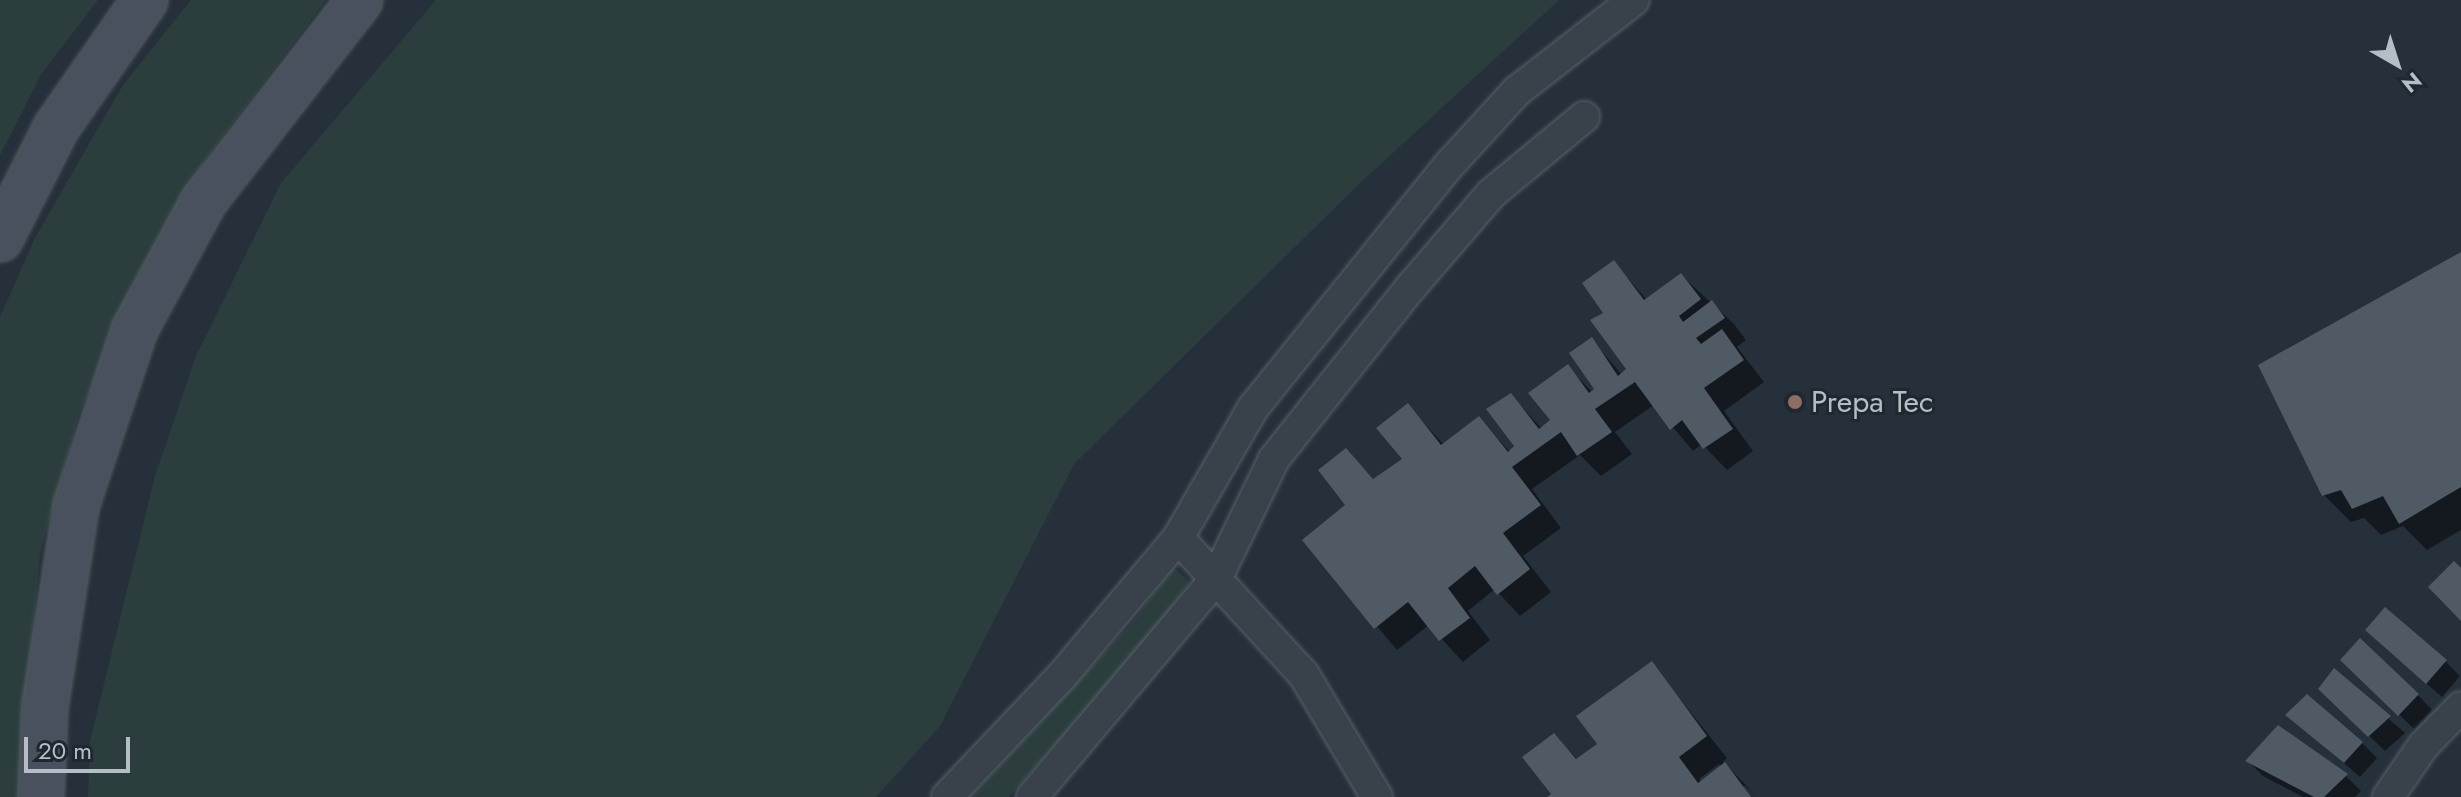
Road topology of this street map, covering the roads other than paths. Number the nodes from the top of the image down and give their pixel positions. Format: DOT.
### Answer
graph roads {
  1 [pos="145,0"];
  2 [pos="360,0"];
  3 [pos="1634,0"];
  4 [pos="1584,117"];
  5 [pos="1451,163"];
  6 [pos="1491,194"];
  7 [pos="0,239"];
  8 [pos="1178,538"];
  9 [pos="1217,577"];
  10 [pos="2461,707"];
  11 [pos="41,797"];
  12 [pos="947,797"];
  13 [pos="1032,797"];
  14 [pos="1377,797"];
  15 [pos="2388,797"];
  1 -- 7 [label="main road"];
  2 -- 11 [label="main road"];
  3 -- 5 [label="street"];
  4 -- 6 [label="street"];
  5 -- 6 [label="street"];
  5 -- 8 [label="street"];
  6 -- 9 [label="street"];
  8 -- 9 [label="street"];
  8 -- 12 [label="street"];
  9 -- 13 [label="street"];
  9 -- 14 [label="street"];
  10 -- 15 [label="street"];
}
